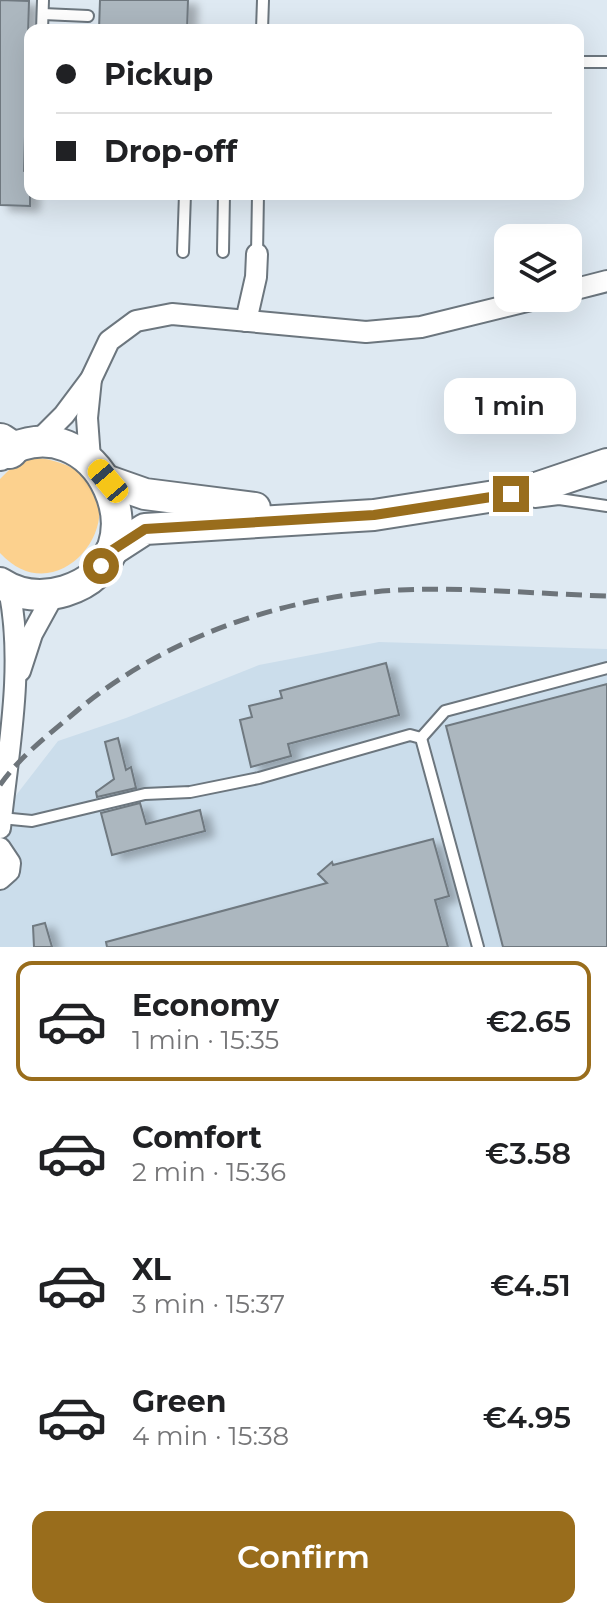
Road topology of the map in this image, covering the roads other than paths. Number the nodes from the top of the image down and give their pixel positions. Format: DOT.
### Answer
graph roads {
  1 [pos="43,0"];
  2 [pos="263,0"];
  3 [pos="43,14"];
  4 [pos="88,16"];
  5 [pos="42,24"];
  6 [pos="262,24"];
  7 [pos="584,62"];
  8 [pos="607,62"];
  9 [pos="185,200"];
  10 [pos="224,200"];
  11 [pos="258,200"];
  12 [pos="183,252"];
  13 [pos="223,252"];
  14 [pos="257,254"];
  15 [pos="607,281"];
  16 [pos="582,287"];
  17 [pos="494,309"];
  18 [pos="246,321"];
  19 [pos="91,379"];
  20 [pos="11,447"];
  21 [pos="607,464"];
  22 [pos="99,470"];
  23 [pos="494,497"];
  24 [pos="607,506"];
  25 [pos="311,518"];
  26 [pos="111,551"];
  27 [pos="5,586"];
  28 [pos="54,594"];
  29 [pos="607,668"];
  30 [pos="8,701"];
  31 [pos="421,738"];
  32 [pos="1,818"];
  33 [pos="0,828"];
  34 [pos="0,848"];
  35 [pos="0,879"];
  36 [pos="478,947"];
  1 -- 3 [label="lane"];
  2 -- 6 [label="lane"];
  3 -- 4 [label="lane"];
  3 -- 5 [label="lane"];
  7 -- 8 [label="lane"];
  9 -- 12 [label="lane"];
  10 -- 13 [label="lane"];
  11 -- 14 [label="lane"];
  14 -- 18 [label="street"];
  15 -- 16 [label="street"];
  17 -- 18 [label="street"];
  18 -- 19 [label="street"];
  19 -- 20 [label="street"];
  19 -- 22 [label="street"];
  20 -- 22 [label="street"];
  21 -- 23 [label="street"];
  22 -- 25 [label="street"];
  22 -- 26 [label="street"];
  23 -- 24 [label="lane"];
  23 -- 25 [label="street"];
  25 -- 26 [label="street"];
  26 -- 28 [label="street"];
  27 -- 28 [label="street"];
  27 -- 30 [label="street"];
  28 -- 30 [label="street"];
  29 -- 31 [label="lane"];
  30 -- 32 [label="street"];
  31 -- 32 [label="lane"];
  31 -- 36 [label="lane"];
  32 -- 33 [label="street"];
  34 -- 35 [label="street"];
}
